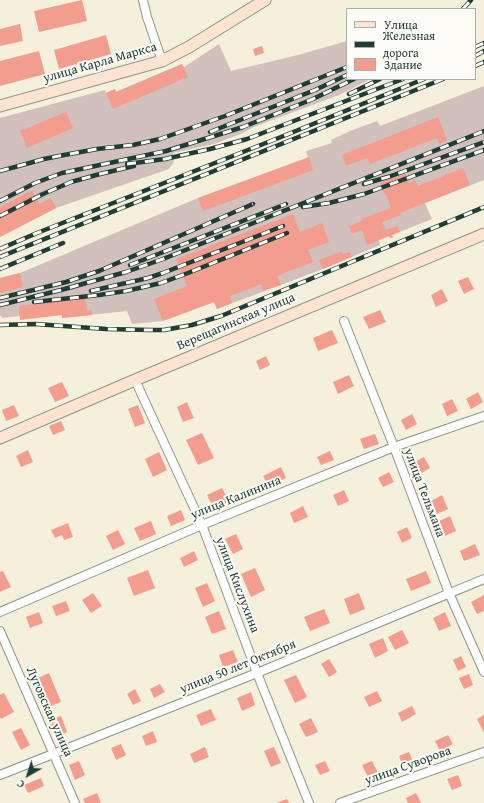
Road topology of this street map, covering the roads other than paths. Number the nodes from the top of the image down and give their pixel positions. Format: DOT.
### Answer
graph roads {
  1 [pos="143,0"];
  2 [pos="265,0"];
  3 [pos="162,61"];
  4 [pos="0,106"];
  5 [pos="484,234"];
  6 [pos="344,321"];
  7 [pos="134,380"];
  8 [pos="484,416"];
  9 [pos="0,438"];
  10 [pos="394,447"];
  11 [pos="202,525"];
  12 [pos="484,579"];
  13 [pos="449,593"];
  14 [pos="0,612"];
  15 [pos="0,631"];
  16 [pos="484,672"];
  17 [pos="258,673"];
  18 [pos="484,752"];
  19 [pos="54,753"];
  20 [pos="0,775"];
  21 [pos="76,803"];
  22 [pos="310,803"];
  23 [pos="340,803"];
  1 -- 3 [label="street"];
  2 -- 3 [label="main road, улица Карла Маркса"];
  3 -- 4 [label="main road, улица Карла Маркса"];
  5 -- 7 [label="main road, Верещагинская улица"];
  6 -- 10 [label="street, улица Тельмана"];
  7 -- 9 [label="main road, Верещагинская улица"];
  7 -- 11 [label="street, улица Кислухина"];
  8 -- 10 [label="street, улица Калинина"];
  10 -- 11 [label="street, улица Калинина"];
  10 -- 13 [label="street, улица Тельмана"];
  11 -- 14 [label="street, улица Калинина"];
  11 -- 17 [label="street, улица Кислухина"];
  12 -- 13 [label="street, улица 50 лет Октября"];
  13 -- 16 [label="street, улица Тельмана"];
  13 -- 17 [label="street, улица 50 лет Октября"];
  15 -- 19 [label="street, Луговская улица"];
  17 -- 19 [label="street, улица 50 лет Октября"];
  17 -- 22 [label="street, улица Кислухина"];
  18 -- 23 [label="street, улица Суворова"];
  19 -- 20 [label="street, улица 50 лет Октября"];
  19 -- 21 [label="street, Луговская улица"];
}
